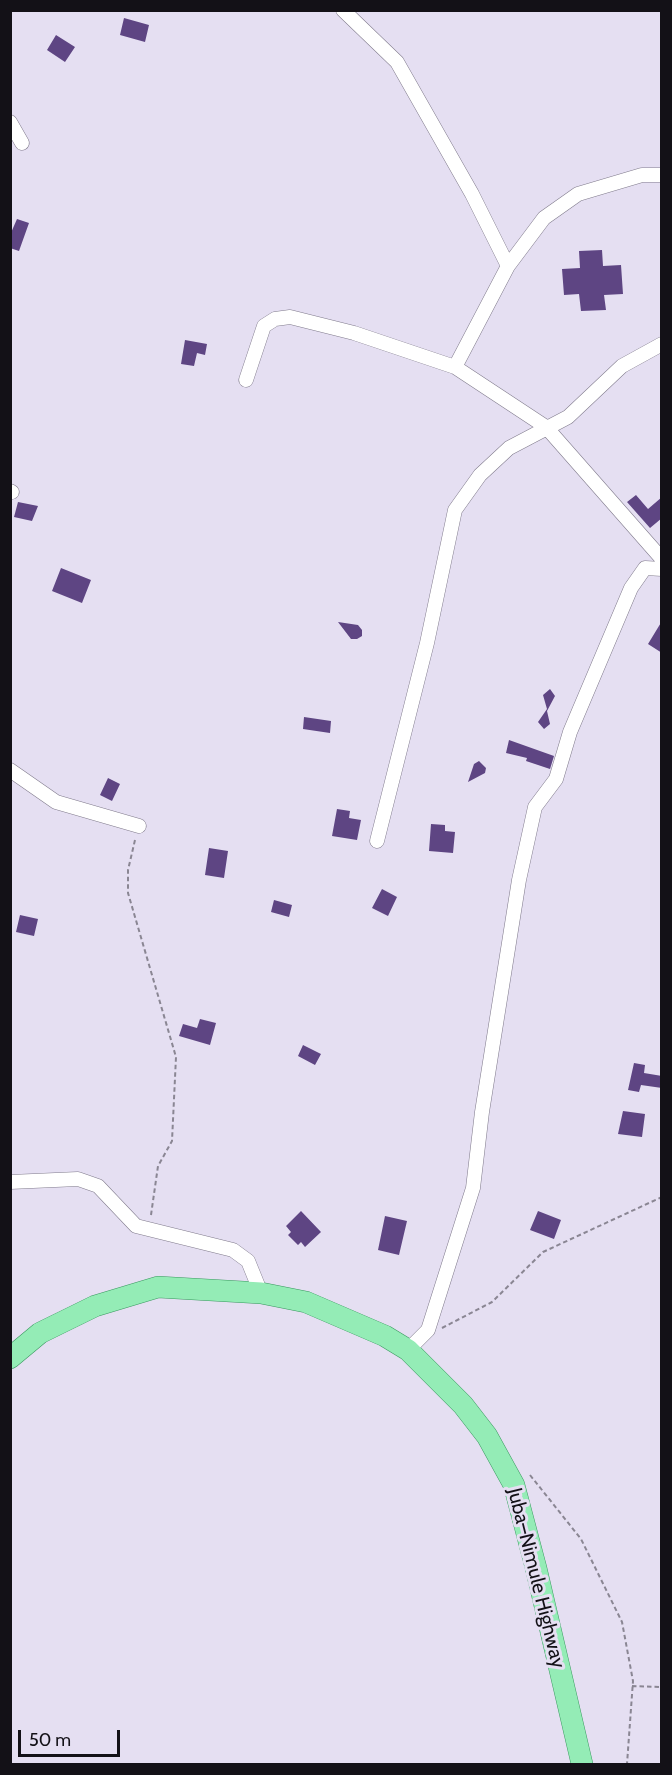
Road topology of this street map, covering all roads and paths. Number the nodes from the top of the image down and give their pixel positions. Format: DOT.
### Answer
graph roads {
  1 [pos="343,10"];
  2 [pos="10,122"];
  3 [pos="22,143"];
  4 [pos="662,175"];
  5 [pos="508,266"];
  6 [pos="662,344"];
  7 [pos="455,367"];
  8 [pos="246,380"];
  9 [pos="546,427"];
  10 [pos="662,559"];
  11 [pos="662,569"];
  12 [pos="10,770"];
  13 [pos="139,826"];
  14 [pos="377,841"];
  15 [pos="10,1182"];
  16 [pos="662,1197"];
  17 [pos="150,1231"];
  18 [pos="261,1293"];
  19 [pos="428,1330"];
  20 [pos="408,1350"];
  21 [pos="10,1358"];
  22 [pos="523,1467"];
  23 [pos="632,1686"];
  24 [pos="662,1687"];
  25 [pos="582,1764"];
  26 [pos="627,1764"];
  1 -- 5 [label="street"];
  2 -- 3 [label="street"];
  4 -- 5 [label="street"];
  5 -- 7 [label="street"];
  6 -- 9 [label="street"];
  7 -- 8 [label="street"];
  7 -- 9 [label="street"];
  9 -- 10 [label="street"];
  9 -- 14 [label="street"];
  11 -- 19 [label="street"];
  12 -- 13 [label="street"];
  13 -- 17 [label="path"];
  15 -- 17 [label="street"];
  16 -- 19 [label="path"];
  17 -- 18 [label="street"];
  18 -- 20 [label="main road, Juba–Nimule Highway"];
  18 -- 21 [label="main road, Juba–Nimule Highway"];
  19 -- 20 [label="street"];
  20 -- 25 [label="main road, Juba–Nimule Highway"];
  22 -- 23 [label="path"];
  23 -- 24 [label="path"];
  23 -- 26 [label="path"];
}
